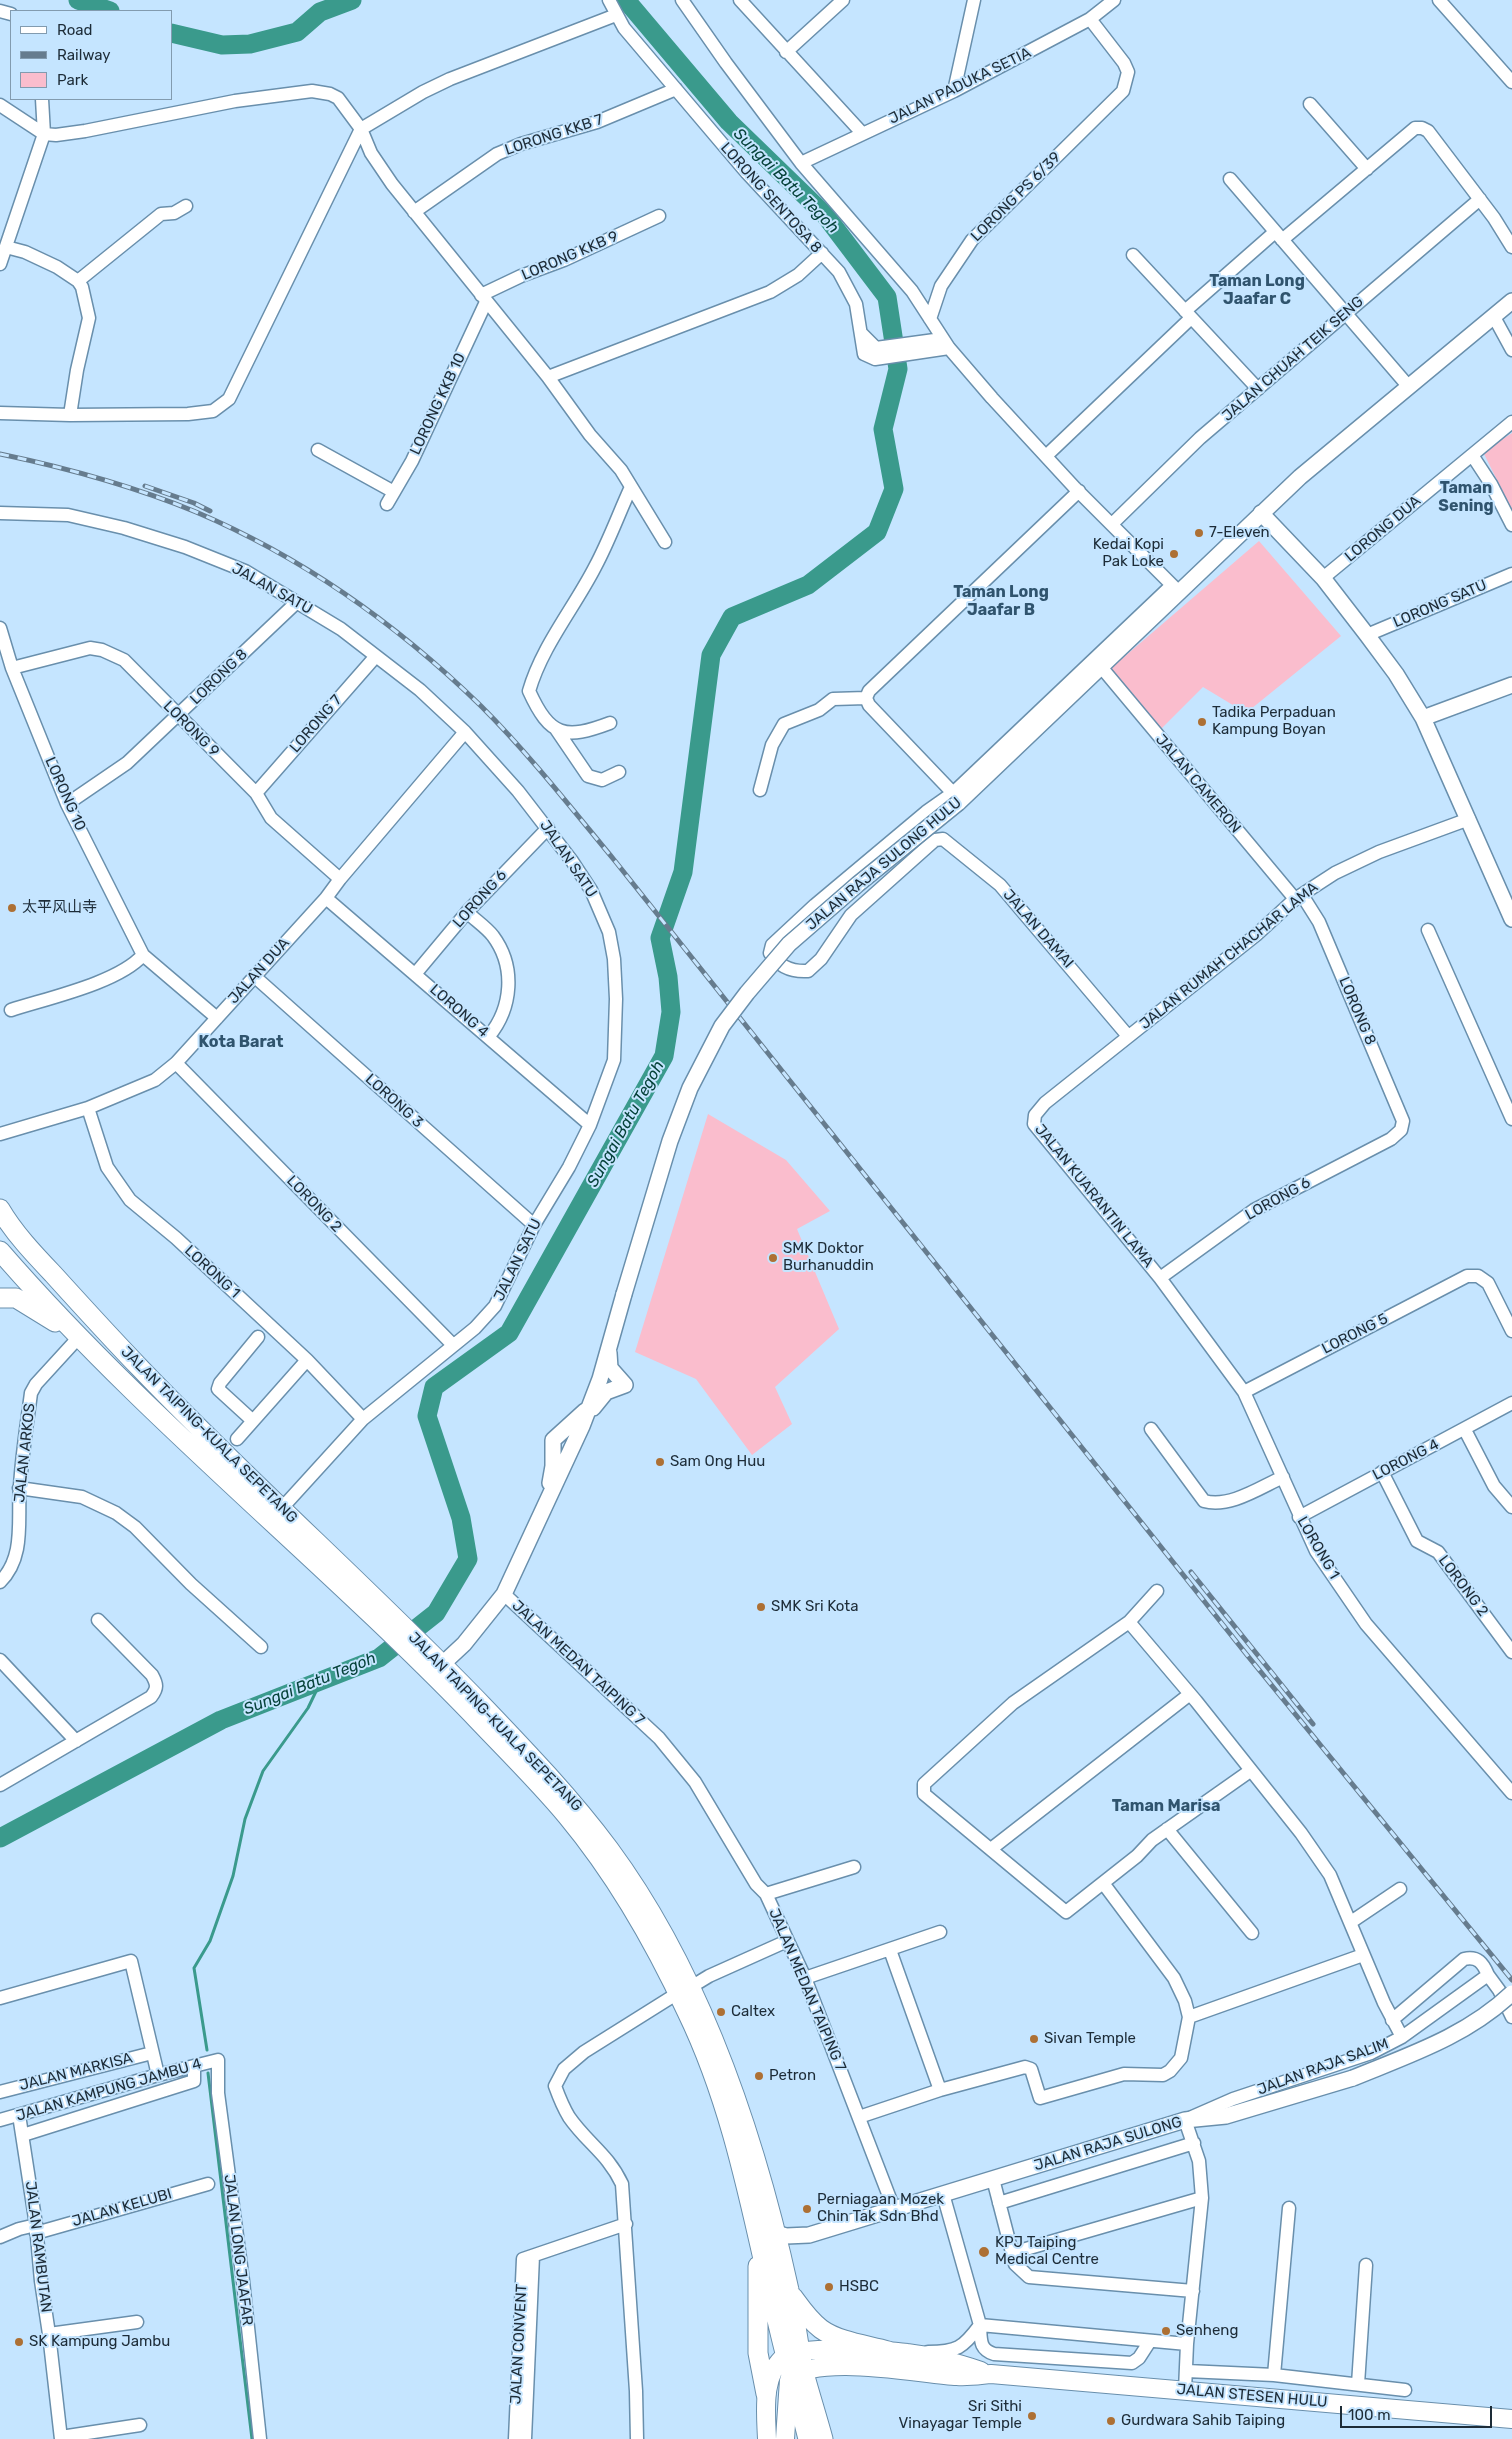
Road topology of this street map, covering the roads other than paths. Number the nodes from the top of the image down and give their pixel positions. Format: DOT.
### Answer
graph roads {
  1 [pos="610,0"];
  2 [pos="682,0"];
  3 [pos="740,0"];
  4 [pos="843,0"];
  5 [pos="974,0"];
  6 [pos="1114,0"];
  7 [pos="1438,0"];
  8 [pos="616,15"];
  9 [pos="1090,19"];
  10 [pos="786,52"];
  11 [pos="1512,82"];
  12 [pos="676,89"];
  13 [pos="954,91"];
  14 [pos="42,100"];
  15 [pos="1310,104"];
  16 [pos="0,105"];
  17 [pos="360,129"];
  18 [pos="862,132"];
  19 [pos="44,134"];
  20 [pos="801,163"];
  21 [pos="1367,169"];
  22 [pos="1230,179"];
  23 [pos="1480,199"];
  24 [pos="186,206"];
  25 [pos="414,212"];
  26 [pos="659,216"];
  27 [pos="1279,236"];
  28 [pos="6,247"];
  29 [pos="1512,247"];
  30 [pos="822,252"];
  31 [pos="1133,255"];
  32 [pos="0,264"];
  33 [pos="78,281"];
  34 [pos="483,298"];
  35 [pos="1512,301"];
  36 [pos="1188,314"];
  37 [pos="1346,314"];
  38 [pos="1494,317"];
  39 [pos="930,320"];
  40 [pos="946,343"];
  41 [pos="1512,350"];
  42 [pos="548,377"];
  43 [pos="1410,387"];
  44 [pos="1258,389"];
  45 [pos="0,413"];
  46 [pos="70,415"];
  47 [pos="1512,422"];
  48 [pos="318,450"];
  49 [pos="1472,455"];
  50 [pos="1046,456"];
  51 [pos="632,487"];
  52 [pos="1079,491"];
  53 [pos="394,492"];
  54 [pos="387,504"];
  55 [pos="0,512"];
  56 [pos="1261,513"];
  57 [pos="1112,524"];
  58 [pos="1512,525"];
  59 [pos="665,542"];
  60 [pos="1511,576"];
  61 [pos="1323,578"];
  62 [pos="1176,589"];
  63 [pos="297,602"];
  64 [pos="0,628"];
  65 [pos="1367,635"];
  66 [pos="376,656"];
  67 [pos="12,668"];
  68 [pos="1102,668"];
  69 [pos="1512,685"];
  70 [pos="866,698"];
  71 [pos="178,716"];
  72 [pos="1423,718"];
  73 [pos="610,723"];
  74 [pos="556,729"];
  75 [pos="465,732"];
  76 [pos="619,772"];
  77 [pos="760,790"];
  78 [pos="256,793"];
  79 [pos="955,798"];
  80 [pos="67,804"];
  81 [pos="1469,819"];
  82 [pos="548,828"];
  83 [pos="340,879"];
  84 [pos="326,898"];
  85 [pos="1299,898"];
  86 [pos="467,912"];
  87 [pos="1512,920"];
  88 [pos="1428,930"];
  89 [pos="143,955"];
  90 [pos="416,973"];
  91 [pos="254,976"];
  92 [pos="11,1010"];
  93 [pos="217,1018"];
  94 [pos="489,1036"];
  95 [pos="1128,1036"];
  96 [pos="176,1063"];
  97 [pos="88,1108"];
  98 [pos="1512,1119"];
  99 [pos="590,1125"];
  100 [pos="1401,1130"];
  101 [pos="0,1134"];
  102 [pos="2,1213"];
  103 [pos="534,1225"];
  104 [pos="0,1241"];
  105 [pos="0,1251"];
  106 [pos="1160,1278"];
  107 [pos="0,1298"];
  108 [pos="1512,1331"];
  109 [pos="79,1337"];
  110 [pos="258,1337"];
  111 [pos="453,1345"];
  112 [pos="609,1347"];
  113 [pos="307,1360"];
  114 [pos="1244,1392"];
  115 [pos="1512,1403"];
  116 [pos="588,1408"];
  117 [pos="363,1418"];
  118 [pos="253,1422"];
  119 [pos="582,1426"];
  120 [pos="1151,1429"];
  121 [pos="1465,1430"];
  122 [pos="237,1439"];
  123 [pos="1382,1472"];
  124 [pos="1283,1477"];
  125 [pos="20,1488"];
  126 [pos="546,1499"];
  127 [pos="1512,1507"];
  128 [pos="282,1508"];
  129 [pos="1299,1517"];
  130 [pos="0,1582"];
  131 [pos="1157,1591"];
  132 [pos="504,1594"];
  133 [pos="98,1620"];
  134 [pos="1129,1622"];
  135 [pos="398,1630"];
  136 [pos="262,1647"];
  137 [pos="1512,1652"];
  138 [pos="0,1660"];
  139 [pos="432,1663"];
  140 [pos="1190,1694"];
  141 [pos="76,1741"];
  142 [pos="1250,1771"];
  143 [pos="0,1785"];
  144 [pos="1512,1793"];
  145 [pos="1167,1829"];
  146 [pos="991,1849"];
  147 [pos="854,1867"];
  148 [pos="1103,1883"];
  149 [pos="1400,1889"];
  150 [pos="766,1894"];
  151 [pos="1351,1922"];
  152 [pos="940,1932"];
  153 [pos="1252,1932"];
  154 [pos="788,1941"];
  155 [pos="890,1950"];
  156 [pos="1363,1954"];
  157 [pos="1488,1975"];
  158 [pos="805,1978"];
  159 [pos="685,1990"];
  160 [pos="1512,1993"];
  161 [pos="0,1998"];
  162 [pos="1189,2016"];
  163 [pos="1512,2016"];
  164 [pos="1392,2020"];
  165 [pos="1402,2037"];
  166 [pos="152,2053"];
  167 [pos="218,2060"];
  168 [pos="194,2066"];
  169 [pos="158,2074"];
  170 [pos="940,2090"];
  171 [pos="0,2092"];
  172 [pos="19,2115"];
  173 [pos="859,2117"];
  174 [pos="0,2120"];
  175 [pos="1185,2120"];
  176 [pos="23,2135"];
  177 [pos="1194,2143"];
  178 [pos="993,2179"];
  179 [pos="208,2184"];
  180 [pos="944,2194"];
  181 [pos="1202,2198"];
  182 [pos="998,2203"];
  183 [pos="1289,2208"];
  184 [pos="894,2209"];
  185 [pos="755,2217"];
  186 [pos="626,2224"];
  187 [pos="36,2229"];
  188 [pos="776,2234"];
  189 [pos="0,2237"];
  190 [pos="1012,2253"];
  191 [pos="528,2257"];
  192 [pos="1366,2265"];
  193 [pos="1193,2291"];
  194 [pos="790,2294"];
  195 [pos="137,2322"];
  196 [pos="980,2325"];
  197 [pos="49,2334"];
  198 [pos="1150,2341"];
  199 [pos="1188,2344"];
  200 [pos="888,2351"];
  201 [pos="793,2353"];
  202 [pos="908,2353"];
  203 [pos="1187,2371"];
  204 [pos="798,2374"];
  205 [pos="991,2374"];
  206 [pos="1274,2375"];
  207 [pos="1358,2384"];
  208 [pos="1185,2390"];
  209 [pos="1405,2390"];
  210 [pos="766,2394"];
  211 [pos="1512,2419"];
  212 [pos="140,2425"];
  213 [pos="61,2438"];
  214 [pos="260,2439"];
  215 [pos="515,2439"];
  216 [pos="525,2439"];
  217 [pos="637,2439"];
  218 [pos="767,2439"];
  219 [pos="785,2439"];
  220 [pos="808,2439"];
  221 [pos="823,2439"];
  1 -- 8 [label="street, LORONG SENTOSA 8"];
  2 -- 20 [label="street"];
  3 -- 10 [label="street"];
  4 -- 10 [label="street"];
  5 -- 13 [label="street"];
  6 -- 9 [label="street, JALAN PADUKA SETIA"];
  7 -- 11 [label="street"];
  8 -- 12 [label="street, LORONG SENTOSA 8"];
  8 -- 17 [label="street"];
  9 -- 13 [label="street, JALAN PADUKA SETIA"];
  9 -- 39 [label="street, LORONG PS 6/39"];
  10 -- 18 [label="street"];
  12 -- 25 [label="street, LORONG KKB 7"];
  12 -- 30 [label="street, LORONG SENTOSA 8"];
  13 -- 18 [label="street, JALAN PADUKA SETIA"];
  14 -- 19 [label="street"];
  15 -- 21 [label="street"];
  16 -- 19 [label="street"];
  17 -- 19 [label="street"];
  17 -- 25 [label="street"];
  17 -- 46 [label="street"];
  18 -- 20 [label="street, JALAN PADUKA SETIA"];
  19 -- 28 [label="street"];
  20 -- 39 [label="street"];
  21 -- 23 [label="street"];
  21 -- 27 [label="street"];
  22 -- 27 [label="street"];
  23 -- 29 [label="street"];
  23 -- 37 [label="street, JALAN CHUAH TEIK SENG"];
  24 -- 33 [label="street"];
  25 -- 34 [label="street"];
  26 -- 34 [label="street, LORONG KKB 9"];
  27 -- 36 [label="street"];
  27 -- 37 [label="street"];
  28 -- 32 [label="street"];
  28 -- 33 [label="street"];
  30 -- 40 [label="street, LORONG SENTOSA 8"];
  30 -- 42 [label="street"];
  31 -- 36 [label="street"];
  33 -- 46 [label="street"];
  34 -- 42 [label="street"];
  34 -- 53 [label="street, LORONG KKB 10"];
  35 -- 38 [label="street, JALAN RAJA SULONG HULU"];
  36 -- 44 [label="street"];
  36 -- 50 [label="street"];
  37 -- 43 [label="street"];
  37 -- 44 [label="street, JALAN CHUAH TEIK SENG"];
  38 -- 41 [label="street"];
  38 -- 43 [label="street, JALAN RAJA SULONG HULU"];
  39 -- 40 [label="street"];
  40 -- 50 [label="street"];
  42 -- 51 [label="street"];
  43 -- 56 [label="street, JALAN RAJA SULONG HULU"];
  44 -- 57 [label="street, JALAN CHUAH TEIK SENG"];
  45 -- 46 [label="street"];
  47 -- 49 [label="street, LORONG DUA"];
  48 -- 53 [label="street"];
  49 -- 58 [label="street"];
  49 -- 61 [label="street, LORONG DUA"];
  50 -- 52 [label="street"];
  51 -- 59 [label="street"];
  51 -- 74 [label="street"];
  52 -- 57 [label="street"];
  52 -- 70 [label="street"];
  53 -- 54 [label="street, LORONG KKB 10"];
  55 -- 63 [label="street, JALAN SATU"];
  56 -- 61 [label="street"];
  56 -- 62 [label="street, JALAN RAJA SULONG HULU"];
  57 -- 62 [label="street"];
  60 -- 65 [label="street, LORONG SATU"];
  61 -- 65 [label="street"];
  62 -- 68 [label="street, JALAN RAJA SULONG HULU"];
  62 -- 79 [label="street"];
  63 -- 66 [label="street, JALAN SATU"];
  63 -- 71 [label="street, LORONG 8"];
  64 -- 67 [label="street, LORONG 10"];
  65 -- 72 [label="street"];
  66 -- 75 [label="street, JALAN SATU"];
  66 -- 78 [label="street, LORONG 7"];
  67 -- 71 [label="street, LORONG 9"];
  67 -- 80 [label="street, LORONG 10"];
  68 -- 79 [label="street, JALAN RAJA SULONG HULU"];
  68 -- 85 [label="street, JALAN CAMERON"];
  69 -- 72 [label="street"];
  70 -- 77 [label="street"];
  70 -- 79 [label="street"];
  71 -- 78 [label="street, LORONG 9"];
  71 -- 80 [label="street, LORONG 8"];
  72 -- 81 [label="street"];
  73 -- 74 [label="street"];
  74 -- 76 [label="street"];
  75 -- 82 [label="street, JALAN SATU"];
  75 -- 83 [label="street, JALAN DUA"];
  78 -- 83 [label="street, LORONG 9"];
  79 -- 95 [label="street, JALAN DAMAI"];
  79 -- 112 [label="street, JALAN RAJA SULONG HULU, bridge"];
  80 -- 89 [label="street, LORONG 10"];
  81 -- 85 [label="street, JALAN RUMAH CHACHAR LAMA"];
  81 -- 87 [label="street"];
  82 -- 86 [label="street, LORONG 6"];
  82 -- 99 [label="street, JALAN SATU"];
  83 -- 84 [label="street, JALAN DUA"];
  84 -- 90 [label="street, LORONG 4"];
  84 -- 91 [label="street, JALAN DUA"];
  85 -- 95 [label="street, JALAN RUMAH CHACHAR LAMA"];
  85 -- 100 [label="street, LORONG 8"];
  86 -- 90 [label="street, LORONG 6"];
  86 -- 94 [label="street"];
  88 -- 98 [label="street"];
  89 -- 92 [label="street"];
  89 -- 93 [label="street, LORONG 10"];
  90 -- 94 [label="street, LORONG 4"];
  91 -- 93 [label="street, JALAN DUA"];
  91 -- 103 [label="street, LORONG 3"];
  93 -- 96 [label="street, JALAN DUA"];
  94 -- 99 [label="street, LORONG 4"];
  95 -- 106 [label="street, JALAN KUARANTIN LAMA"];
  96 -- 97 [label="street, JALAN DUA"];
  96 -- 111 [label="street, LORONG 2"];
  97 -- 101 [label="street, JALAN DUA"];
  97 -- 113 [label="street, LORONG 1"];
  99 -- 103 [label="street, JALAN SATU"];
  100 -- 106 [label="street, LORONG 6"];
  102 -- 104 [label="main road"];
  102 -- 128 [label="main road, JALAN TAIPING-KUALA SEPETANG"];
  103 -- 111 [label="street, JALAN SATU"];
  105 -- 109 [label="main road, JALAN TAIPING-KUALA SEPETANG"];
  106 -- 114 [label="street, LORONG 1"];
  107 -- 109 [label="main road"];
  108 -- 114 [label="street, LORONG 5"];
  109 -- 125 [label="street, JALAN ARKOS"];
  109 -- 135 [label="main road, JALAN TAIPING-KUALA SEPETANG"];
  110 -- 118 [label="street"];
  111 -- 117 [label="street, JALAN SATU"];
  112 -- 116 [label="street, JALAN RAJA SULONG HULU"];
  112 -- 119 [label="street"];
  113 -- 117 [label="street, LORONG 1"];
  113 -- 118 [label="street"];
  114 -- 124 [label="street, LORONG 1"];
  115 -- 121 [label="street, LORONG 4"];
  116 -- 119 [label="street, JALAN RAJA SULONG HULU"];
  116 -- 126 [label="street"];
  117 -- 128 [label="street, JALAN SATU"];
  118 -- 122 [label="street"];
  119 -- 126 [label="street"];
  120 -- 124 [label="street"];
  121 -- 123 [label="street, LORONG 4"];
  121 -- 127 [label="street"];
  123 -- 129 [label="street, LORONG 4"];
  123 -- 137 [label="street, LORONG 2"];
  124 -- 129 [label="street, LORONG 1"];
  125 -- 130 [label="street, JALAN ARKOS"];
  125 -- 136 [label="street"];
  126 -- 132 [label="street"];
  128 -- 135 [label="main road, JALAN TAIPING-KUALA SEPETANG"];
  129 -- 144 [label="street, LORONG 1"];
  131 -- 134 [label="street"];
  132 -- 139 [label="street"];
  132 -- 150 [label="street, JALAN MEDAN TAIPING 7"];
  133 -- 141 [label="street"];
  134 -- 140 [label="street"];
  134 -- 146 [label="street"];
  135 -- 139 [label="main road, JALAN TAIPING-KUALA SEPETANG"];
  138 -- 141 [label="street"];
  139 -- 159 [label="main road, JALAN TAIPING-KUALA SEPETANG"];
  140 -- 142 [label="street"];
  140 -- 146 [label="street"];
  141 -- 143 [label="street"];
  142 -- 145 [label="street"];
  142 -- 151 [label="street"];
  145 -- 148 [label="street"];
  145 -- 153 [label="street"];
  146 -- 148 [label="street"];
  147 -- 150 [label="street"];
  148 -- 162 [label="street"];
  149 -- 151 [label="street"];
  150 -- 154 [label="street, JALAN MEDAN TAIPING 7"];
  151 -- 156 [label="street"];
  152 -- 155 [label="street"];
  154 -- 158 [label="street, JALAN MEDAN TAIPING 7"];
  154 -- 159 [label="street"];
  155 -- 158 [label="street"];
  155 -- 170 [label="street"];
  156 -- 162 [label="street"];
  156 -- 164 [label="street"];
  157 -- 163 [label="street"];
  157 -- 164 [label="street"];
  157 -- 165 [label="street, JALAN RAJA SALIM"];
  158 -- 173 [label="street, JALAN MEDAN TAIPING 7"];
  159 -- 185 [label="main road, JALAN TAIPING-KUALA SEPETANG"];
  159 -- 186 [label="street"];
  159 -- 188 [label="main road, JALAN TAIPING-KUALA SEPETANG"];
  160 -- 175 [label="street, JALAN RAJA SULONG, bridge"];
  161 -- 166 [label="street"];
  162 -- 170 [label="street"];
  164 -- 165 [label="street"];
  165 -- 175 [label="street, JALAN RAJA SALIM"];
  166 -- 169 [label="street"];
  166 -- 171 [label="street, JALAN MARKISA"];
  167 -- 168 [label="street, JALAN KAMPUNG JAMBU 4"];
  167 -- 214 [label="street, JALAN LONG JAAFAR"];
  168 -- 169 [label="street, JALAN KAMPUNG JAMBU 4"];
  168 -- 176 [label="street"];
  169 -- 172 [label="street, JALAN KAMPUNG JAMBU 4"];
  170 -- 173 [label="street"];
  172 -- 174 [label="street, JALAN KAMPUNG JAMBU 4"];
  172 -- 176 [label="street, JALAN RAMBUTAN"];
  173 -- 184 [label="street, JALAN MEDAN TAIPING 7"];
  175 -- 177 [label="street"];
  175 -- 178 [label="street, JALAN RAJA SULONG"];
  176 -- 187 [label="street, JALAN RAMBUTAN"];
  177 -- 181 [label="street"];
  177 -- 182 [label="street"];
  178 -- 180 [label="street, JALAN RAJA SULONG"];
  178 -- 182 [label="street"];
  179 -- 187 [label="street, JALAN KELUBI"];
  180 -- 184 [label="street, JALAN RAJA SULONG"];
  180 -- 196 [label="street"];
  181 -- 190 [label="street"];
  181 -- 193 [label="street"];
  182 -- 190 [label="street"];
  183 -- 206 [label="street"];
  184 -- 188 [label="street, JALAN RAJA SULONG"];
  185 -- 201 [label="main road, JALAN TAIPING-KUALA SEPETANG"];
  185 -- 210 [label="main road"];
  186 -- 191 [label="street"];
  186 -- 217 [label="street"];
  187 -- 189 [label="street, JALAN KELUBI"];
  187 -- 197 [label="street, JALAN RAMBUTAN"];
  188 -- 194 [label="main road, JALAN TAIPING-KUALA SEPETANG"];
  190 -- 193 [label="street"];
  191 -- 215 [label="street, JALAN CONVENT"];
  191 -- 216 [label="street, JALAN CONVENT"];
  192 -- 207 [label="street"];
  193 -- 199 [label="street"];
  194 -- 200 [label="main road"];
  194 -- 201 [label="main road, JALAN TAIPING-KUALA SEPETANG"];
  195 -- 197 [label="street"];
  196 -- 198 [label="street"];
  196 -- 198 [label="street"];
  196 -- 202 [label="street"];
  197 -- 213 [label="street, JALAN RAMBUTAN"];
  198 -- 199 [label="street"];
  199 -- 203 [label="street"];
  200 -- 201 [label="main road, JALAN STESEN HULU"];
  200 -- 202 [label="main road, JALAN STESEN HULU"];
  201 -- 204 [label="main road"];
  201 -- 210 [label="main road"];
  202 -- 205 [label="main road, JALAN STESEN HULU"];
  203 -- 206 [label="street"];
  203 -- 208 [label="street"];
  204 -- 205 [label="main road, JALAN STESEN HULU"];
  204 -- 219 [label="main road"];
  204 -- 220 [label="main road"];
  204 -- 221 [label="main road"];
  205 -- 208 [label="main road, JALAN STESEN HULU"];
  206 -- 207 [label="street"];
  207 -- 209 [label="street"];
  208 -- 211 [label="main road, JALAN STESEN HULU"];
  210 -- 218 [label="main road"];
  212 -- 213 [label="street"];
}
